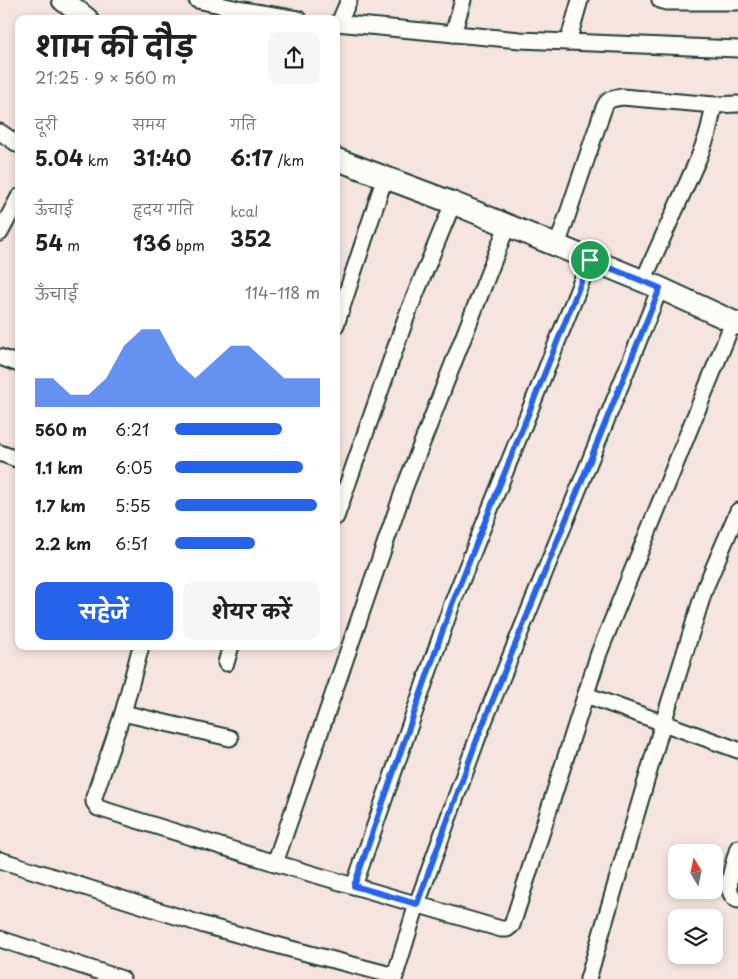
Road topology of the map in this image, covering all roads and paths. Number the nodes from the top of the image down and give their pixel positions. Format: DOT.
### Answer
graph roads {
  1 [pos="63,0"];
  2 [pos="196,0"];
  3 [pos="349,0"];
  4 [pos="463,0"];
  5 [pos="580,0"];
  6 [pos="660,0"];
  7 [pos="738,2"];
  8 [pos="245,5"];
  9 [pos="82,15"];
  10 [pos="283,15"];
  11 [pos="340,19"];
  12 [pos="340,23"];
  13 [pos="453,34"];
  14 [pos="568,42"];
  15 [pos="738,49"];
  16 [pos="738,104"];
  17 [pos="714,105"];
  18 [pos="0,132"];
  19 [pos="15,142"];
  20 [pos="340,160"];
  21 [pos="385,177"];
  22 [pos="453,203"];
  23 [pos="15,205"];
  24 [pos="507,226"];
  25 [pos="0,233"];
  26 [pos="557,246"];
  27 [pos="590,260"];
  28 [pos="651,285"];
  29 [pos="340,313"];
  30 [pos="736,323"];
  31 [pos="0,357"];
  32 [pos="15,363"];
  33 [pos="0,453"];
  34 [pos="15,459"];
  35 [pos="340,506"];
  36 [pos="738,510"];
  37 [pos="140,650"];
  38 [pos="230,650"];
  39 [pos="226,664"];
  40 [pos="586,696"];
  41 [pos="123,713"];
  42 [pos="663,724"];
  43 [pos="230,738"];
  44 [pos="738,750"];
  45 [pos="738,848"];
  46 [pos="0,860"];
  47 [pos="275,864"];
  48 [pos="354,886"];
  49 [pos="738,900"];
  50 [pos="417,904"];
  51 [pos="0,939"];
  52 [pos="395,977"];
  53 [pos="122,979"];
  54 [pos="588,979"];
  1 -- 9 [label="street"];
  2 -- 8 [label="street"];
  3 -- 11 [label="street"];
  4 -- 13 [label="street"];
  5 -- 14 [label="street"];
  6 -- 7 [label="street"];
  8 -- 10 [label="street"];
  12 -- 13 [label="street"];
  13 -- 14 [label="street"];
  14 -- 15 [label="street"];
  16 -- 17 [label="street"];
  17 -- 26 [label="street"];
  17 -- 28 [label="street"];
  18 -- 19 [label="street"];
  20 -- 21 [label="street"];
  21 -- 22 [label="street"];
  21 -- 29 [label="street"];
  22 -- 24 [label="street"];
  22 -- 35 [label="street"];
  23 -- 25 [label="street"];
  24 -- 26 [label="street"];
  24 -- 47 [label="street"];
  26 -- 27 [label="street"];
  27 -- 28 [label="street"];
  27 -- 48 [label="street"];
  28 -- 30 [label="street"];
  28 -- 50 [label="street"];
  30 -- 40 [label="street"];
  31 -- 32 [label="street"];
  33 -- 34 [label="street"];
  36 -- 42 [label="street"];
  37 -- 41 [label="street"];
  38 -- 39 [label="street"];
  40 -- 42 [label="street"];
  40 -- 50 [label="street"];
  41 -- 43 [label="street"];
  41 -- 47 [label="street"];
  42 -- 44 [label="street"];
  42 -- 54 [label="street"];
  45 -- 49 [label="street"];
  46 -- 52 [label="street"];
  47 -- 48 [label="street"];
  48 -- 50 [label="street"];
  50 -- 52 [label="street"];
  51 -- 53 [label="street"];
}
